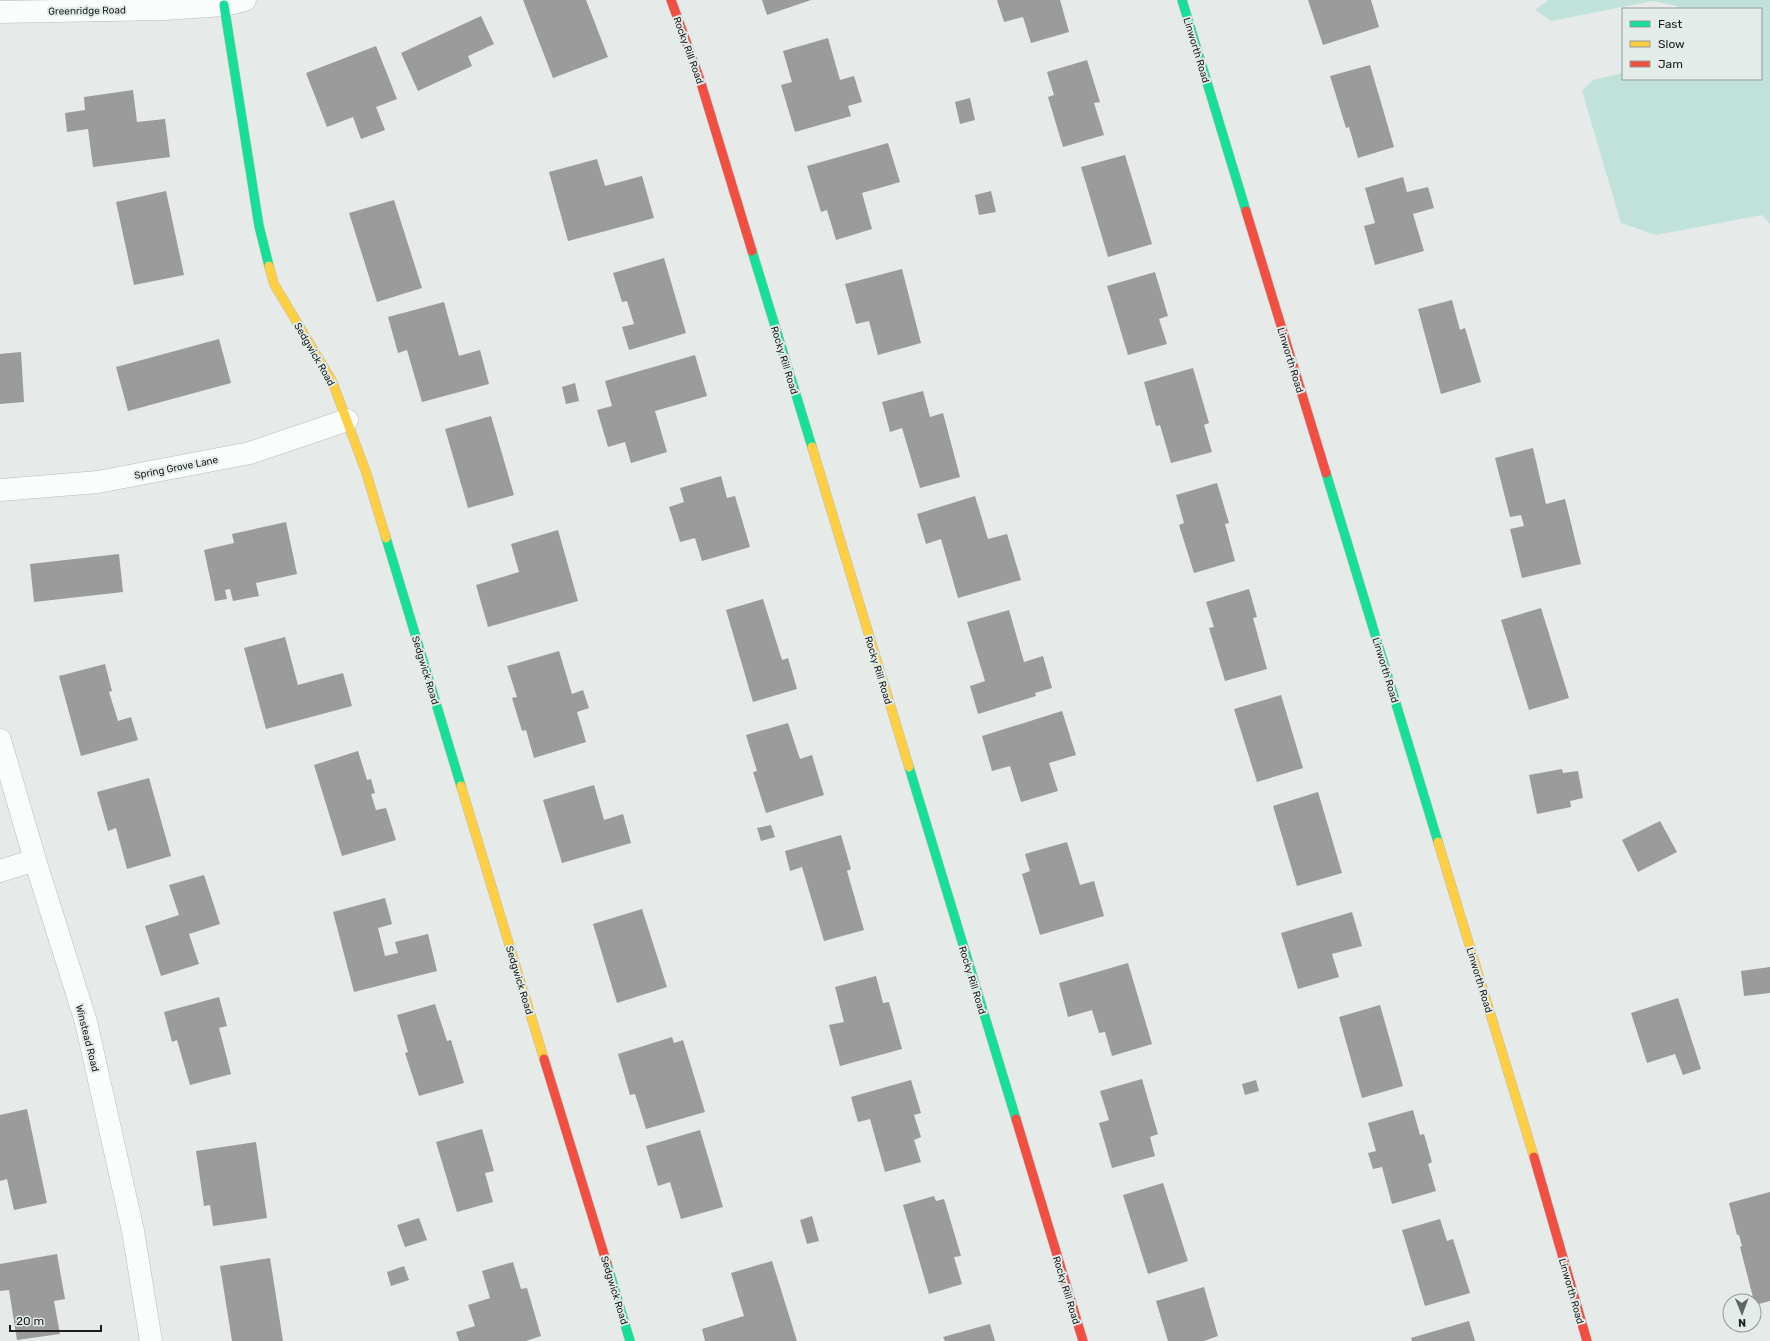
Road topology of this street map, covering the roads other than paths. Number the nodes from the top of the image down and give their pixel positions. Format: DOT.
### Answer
graph roads {
  1 [pos="671,0"];
  2 [pos="1182,0"];
  3 [pos="234,2"];
  4 [pos="0,12"];
  5 [pos="348,420"];
  6 [pos="0,490"];
  7 [pos="0,740"];
  8 [pos="35,860"];
  9 [pos="0,871"];
  10 [pos="151,1341"];
  11 [pos="630,1341"];
  12 [pos="1083,1341"];
  13 [pos="1587,1341"];
  1 -- 12 [label="street, Rocky Rill Road"];
  2 -- 13 [label="street, Linworth Road"];
  3 -- 4 [label="street, Greenridge Road"];
  3 -- 5 [label="street, Sedgwick Road"];
  5 -- 6 [label="street, Spring Grove Lane"];
  5 -- 11 [label="street, Sedgwick Road"];
  7 -- 8 [label="street, Winstead Road"];
  8 -- 9 [label="street"];
  8 -- 10 [label="street, Winstead Road"];
}
